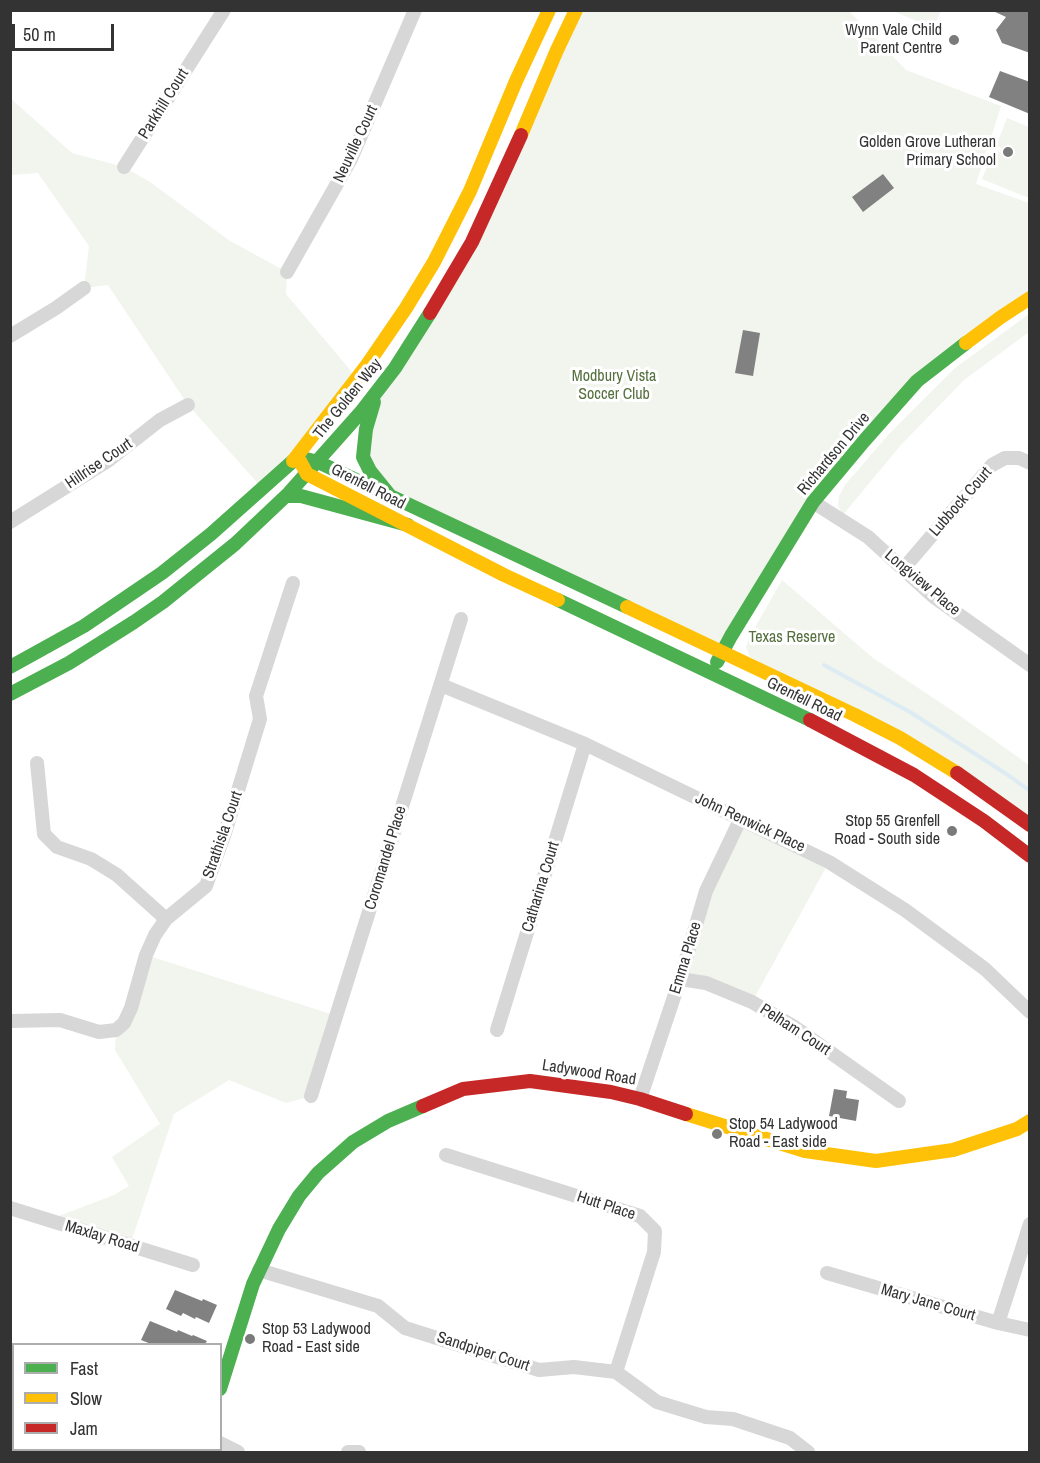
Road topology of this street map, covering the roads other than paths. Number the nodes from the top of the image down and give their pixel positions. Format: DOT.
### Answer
graph roads {
  1 [pos="224,10"];
  2 [pos="416,10"];
  3 [pos="549,10"];
  4 [pos="576,10"];
  5 [pos="124,167"];
  6 [pos="287,272"];
  7 [pos="84,288"];
  8 [pos="1029,298"];
  9 [pos="10,336"];
  10 [pos="376,393"];
  11 [pos="188,405"];
  12 [pos="297,456"];
  13 [pos="318,462"];
  14 [pos="1029,463"];
  15 [pos="307,474"];
  16 [pos="286,496"];
  17 [pos="391,496"];
  18 [pos="813,502"];
  19 [pos="10,522"];
  20 [pos="408,525"];
  21 [pos="904,568"];
  22 [pos="293,583"];
  23 [pos="461,619"];
  24 [pos="723,652"];
  25 [pos="1029,665"];
  26 [pos="10,667"];
  27 [pos="711,674"];
  28 [pos="441,685"];
  29 [pos="10,694"];
  30 [pos="585,744"];
  31 [pos="37,763"];
  32 [pos="740,820"];
  33 [pos="1029,825"];
  34 [pos="1029,856"];
  35 [pos="166,919"];
  36 [pos="680,979"];
  37 [pos="1029,1012"];
  38 [pos="10,1021"];
  39 [pos="497,1030"];
  40 [pos="311,1096"];
  41 [pos="640,1099"];
  42 [pos="899,1101"];
  43 [pos="1029,1121"];
  44 [pos="446,1155"];
  45 [pos="10,1209"];
  46 [pos="1029,1224"];
  47 [pos="193,1265"];
  48 [pos="259,1269"];
  49 [pos="827,1273"];
  50 [pos="998,1323"];
  51 [pos="1029,1330"];
  52 [pos="616,1372"];
  53 [pos="222,1383"];
  54 [pos="222,1444"];
  55 [pos="238,1452"];
  56 [pos="348,1452"];
  57 [pos="359,1452"];
  58 [pos="808,1452"];
  1 -- 5 [label="street, Parkhill Court"];
  2 -- 6 [label="street, Neuville Court"];
  3 -- 12 [label="main road, The Golden Way"];
  4 -- 10 [label="main road, The Golden Way"];
  7 -- 9 [label="street"];
  8 -- 18 [label="main road, Richardson Drive"];
  10 -- 13 [label="main road, The Golden Way"];
  10 -- 17 [label="main road"];
  11 -- 19 [label="street, Hillrise Court"];
  12 -- 13 [label="main road, Grenfell Road"];
  12 -- 15 [label="main road, Grenfell Road"];
  12 -- 26 [label="main road, The Golden Way"];
  13 -- 15 [label="main road, The Golden Way"];
  13 -- 17 [label="main road, Grenfell Road"];
  14 -- 21 [label="street, Lubbock Court"];
  15 -- 16 [label="main road, The Golden Way"];
  15 -- 20 [label="main road, Grenfell Road"];
  16 -- 20 [label="main road"];
  16 -- 29 [label="main road, The Golden Way"];
  17 -- 24 [label="main road, Grenfell Road"];
  18 -- 21 [label="street, Longview Place"];
  18 -- 24 [label="main road, Richardson Drive"];
  20 -- 27 [label="main road, Grenfell Road"];
  21 -- 25 [label="street, Longview Place"];
  22 -- 35 [label="street, Strathisla Court"];
  23 -- 28 [label="street, Coromandel Place"];
  24 -- 27 [label="main road, Richardson Drive"];
  24 -- 33 [label="main road, Grenfell Road"];
  27 -- 34 [label="main road, Grenfell Road"];
  28 -- 30 [label="street, John Renwick Place"];
  28 -- 40 [label="street, Coromandel Place"];
  30 -- 32 [label="street, John Renwick Place"];
  30 -- 39 [label="street, Catharina Court"];
  31 -- 35 [label="street"];
  32 -- 36 [label="street, Emma Place"];
  32 -- 37 [label="street, John Renwick Place"];
  35 -- 38 [label="street, Strathisla Court"];
  36 -- 41 [label="street, Emma Place"];
  36 -- 42 [label="street, Pelham Court"];
  41 -- 43 [label="main road, Ladywood Road"];
  41 -- 48 [label="main road, Ladywood Road"];
  44 -- 52 [label="street, Hutt Place"];
  45 -- 47 [label="street, Maxlay Road"];
  46 -- 50 [label="street"];
  48 -- 52 [label="street, Sandpiper Court"];
  48 -- 53 [label="main road, Ladywood Road"];
  49 -- 50 [label="street, Mary Jane Court"];
  50 -- 51 [label="street, Mary Jane Court"];
  52 -- 58 [label="street, Sandpiper Court"];
  54 -- 55 [label="street"];
  56 -- 57 [label="street"];
}
